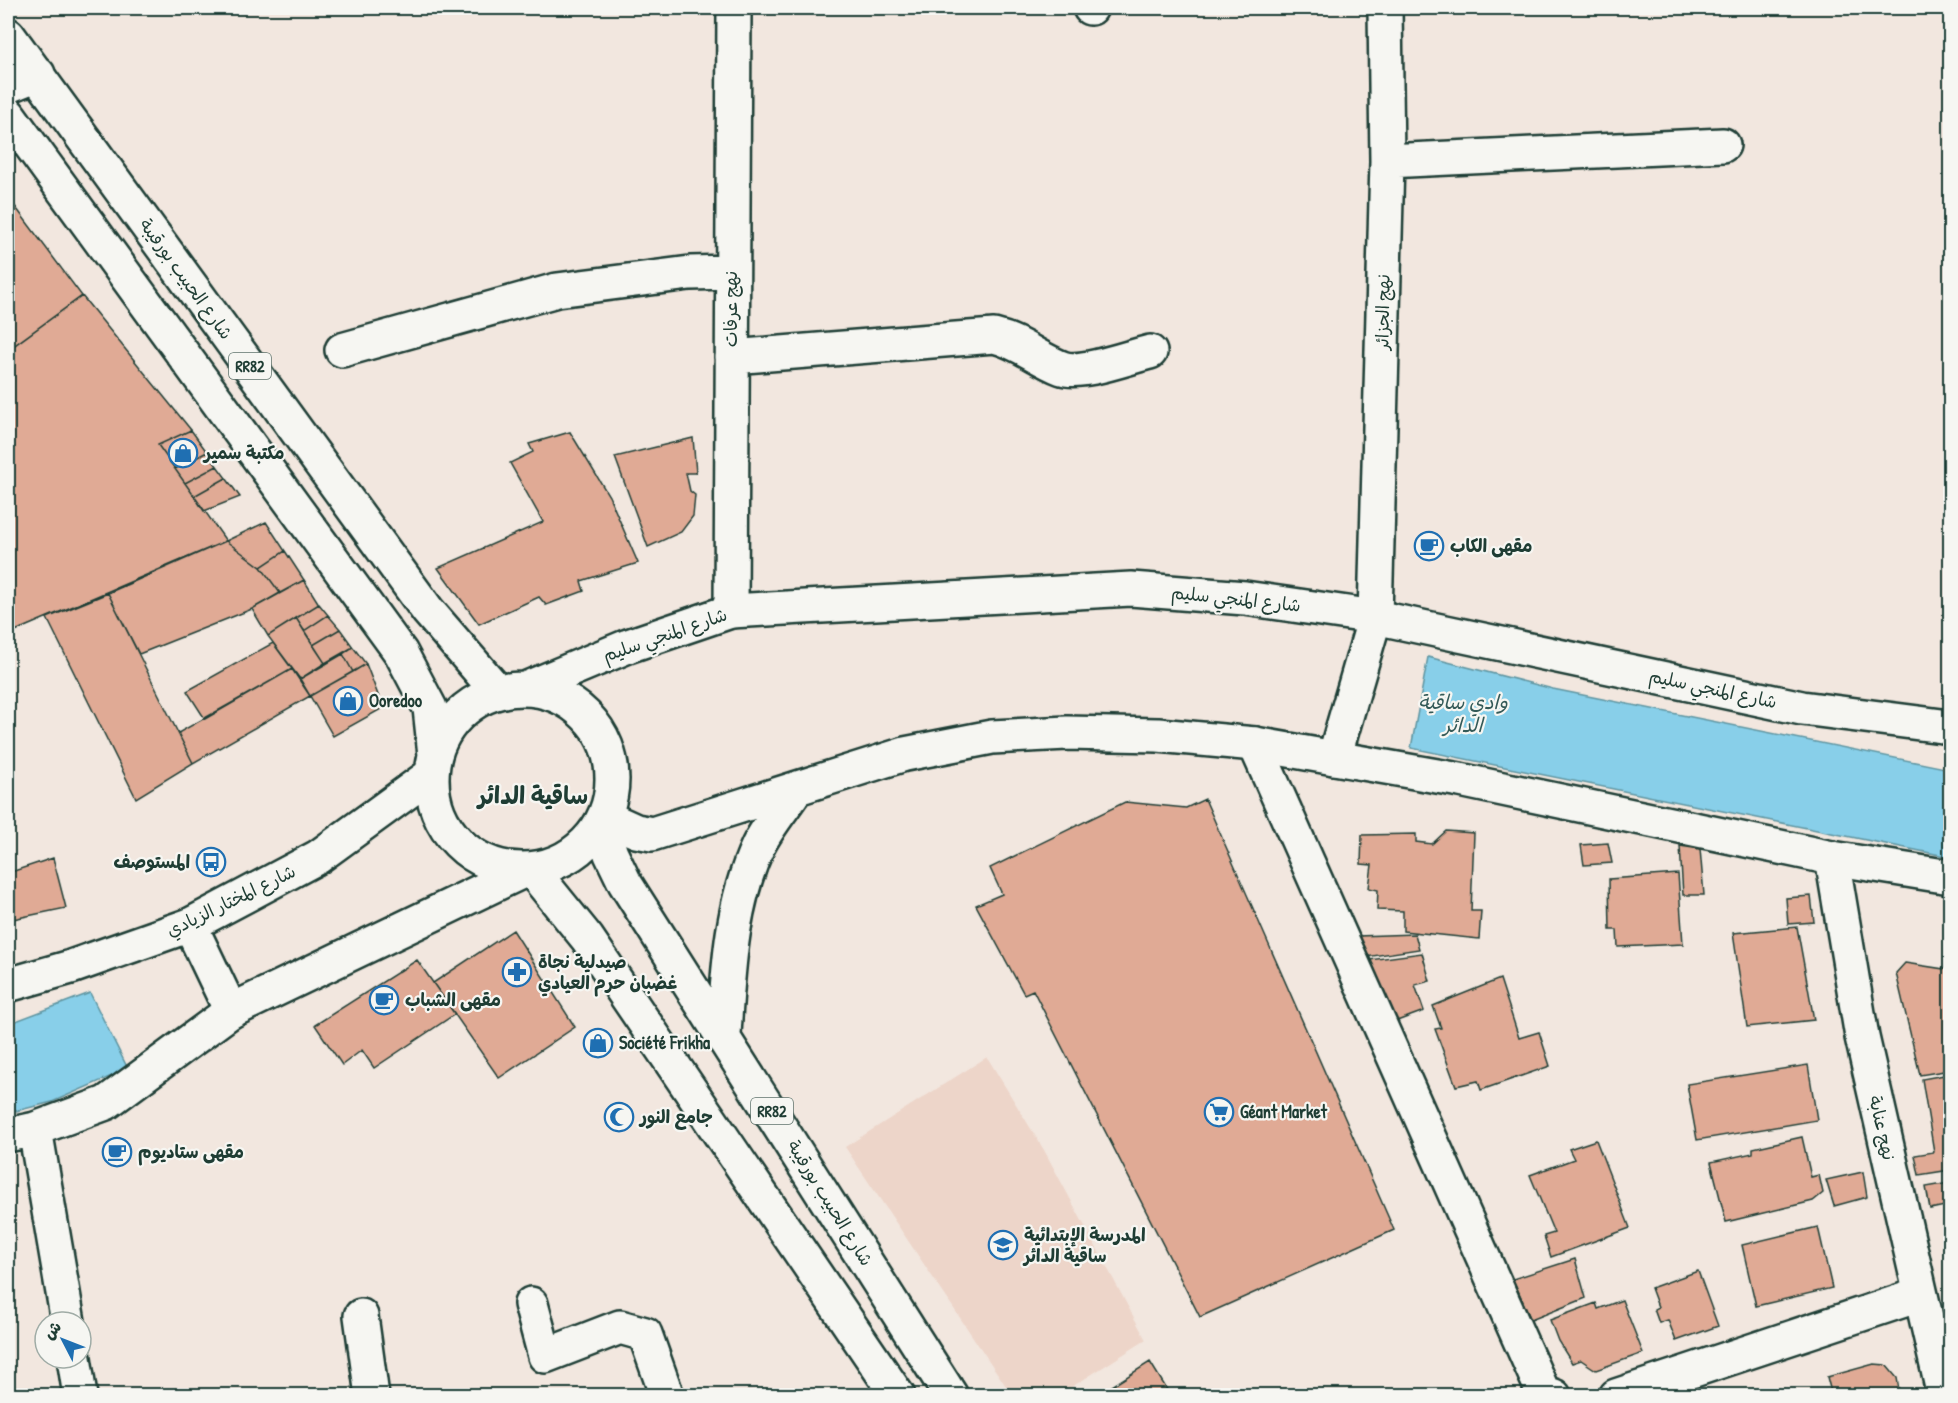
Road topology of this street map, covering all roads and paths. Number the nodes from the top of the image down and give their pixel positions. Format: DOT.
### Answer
graph roads {
  1 [pos="734,8"];
  2 [pos="1385,8"];
  3 [pos="8,35"];
  4 [pos="38,74"];
  5 [pos="8,87"];
  6 [pos="8,114"];
  7 [pos="1723,145"];
  8 [pos="1387,161"];
  9 [pos="731,272"];
  10 [pos="342,350"];
  11 [pos="1150,352"];
  12 [pos="732,357"];
  13 [pos="731,611"];
  14 [pos="1375,617"];
  15 [pos="511,690"];
  16 [pos="1950,727"];
  17 [pos="1255,744"];
  18 [pos="1334,758"];
  19 [pos="434,764"];
  20 [pos="796,789"];
  21 [pos="603,820"];
  22 [pos="1832,858"];
  23 [pos="528,869"];
  24 [pos="1950,877"];
  25 [pos="190,925"];
  26 [pos="8,985"];
  27 [pos="231,1011"];
  28 [pos="724,1034"];
  29 [pos="21,1132"];
  30 [pos="1919,1295"];
  31 [pos="531,1304"];
  32 [pos="65,1310"];
  33 [pos="361,1316"];
  34 [pos="76,1370"];
  35 [pos="80,1395"];
  36 [pos="372,1395"];
  37 [pos="667,1395"];
  38 [pos="898,1395"];
  39 [pos="951,1395"];
  40 [pos="1554,1395"];
  41 [pos="1616,1395"];
  42 [pos="1944,1395"];
  1 -- 9 [label="main road, نهج عرفات"];
  2 -- 8 [label="main road, نهج الجزائر"];
  3 -- 4 [label="main road, شارع الحبيب بورقيبة / RR82"];
  4 -- 5 [label="main road"];
  4 -- 15 [label="main road, شارع الحبيب بورقيبة / RR82"];
  6 -- 19 [label="main road, RR82"];
  7 -- 8 [label="main road"];
  8 -- 14 [label="main road, نهج الجزائر"];
  9 -- 10 [label="main road"];
  9 -- 12 [label="main road, نهج عرفات"];
  11 -- 12 [label="main road"];
  12 -- 13 [label="main road, نهج عرفات"];
  13 -- 14 [label="main road, شارع المنجي سليم"];
  13 -- 15 [label="main road, شارع المنجي سليم"];
  14 -- 16 [label="main road, شارع المنجي سليم"];
  14 -- 18 [label="main road, نهج الجزائر"];
  15 -- 19 [label="main road"];
  15 -- 21 [label="main road, RR82"];
  17 -- 18 [label="main road"];
  17 -- 20 [label="main road"];
  17 -- 40 [label="main road"];
  18 -- 22 [label="main road"];
  19 -- 23 [label="main road, RR82"];
  19 -- 25 [label="main road, شارع المختار الزيادي"];
  20 -- 21 [label="main road"];
  20 -- 28 [label="main road"];
  21 -- 23 [label="main road, RR82"];
  21 -- 28 [label="main road, شارع الحبيب بورقيبة / RR82"];
  22 -- 24 [label="main road"];
  22 -- 30 [label="main road, نهج عنابة"];
  23 -- 27 [label="main road"];
  23 -- 38 [label="main road"];
  25 -- 26 [label="main road, شارع المختار الزيادي"];
  25 -- 27 [label="main road"];
  27 -- 29 [label="main road"];
  28 -- 39 [label="main road, شارع الحبيب بورقيبة / RR82"];
  29 -- 32 [label="main road"];
  30 -- 41 [label="main road"];
  30 -- 42 [label="main road, نهج عنابة"];
  31 -- 37 [label="main road"];
  33 -- 36 [label="main road"];
  34 -- 35 [label="main road"];
}
